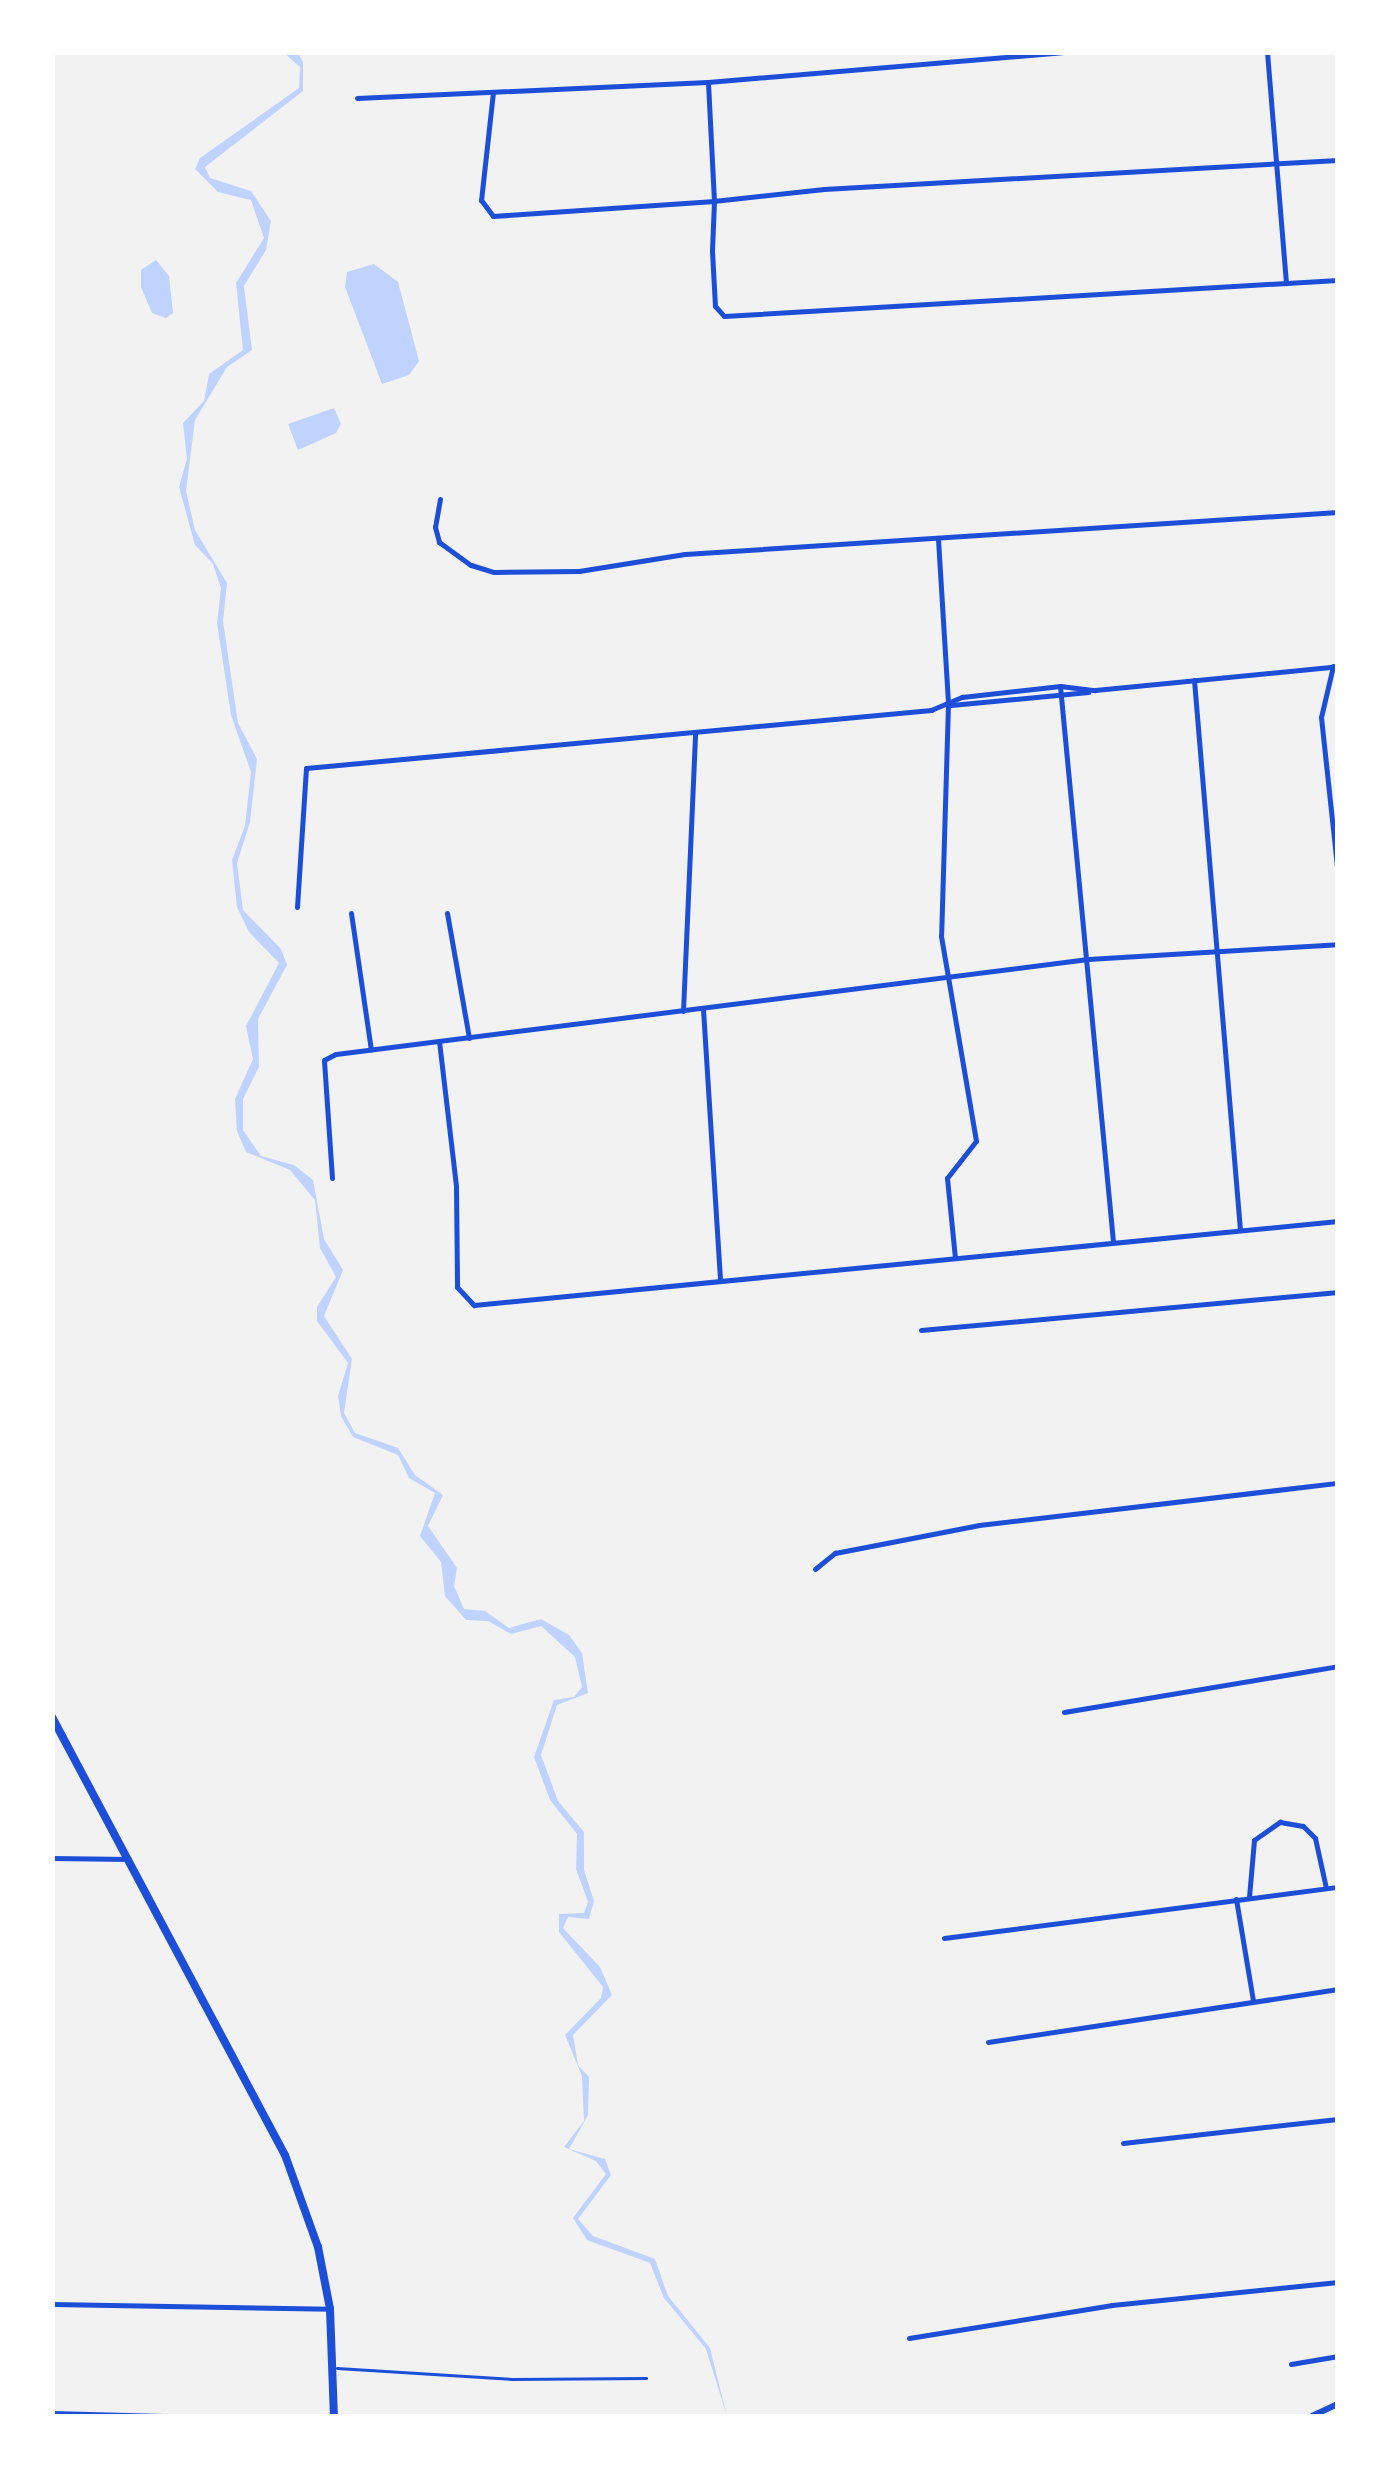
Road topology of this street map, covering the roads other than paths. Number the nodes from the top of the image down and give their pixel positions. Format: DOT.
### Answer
graph roads {
  1 [pos="1062,52"];
  2 [pos="1267,52"];
  3 [pos="708,82"];
  4 [pos="494,92"];
  5 [pos="357,98"];
  6 [pos="1338,160"];
  7 [pos="1276,164"];
  8 [pos="714,201"];
  9 [pos="1338,280"];
  10 [pos="1286,283"];
  11 [pos="440,499"];
  12 [pos="1338,512"];
  13 [pos="938,538"];
  14 [pos="1336,666"];
  15 [pos="1194,680"];
  16 [pos="1060,686"];
  17 [pos="1095,690"];
  18 [pos="1062,699"];
  19 [pos="948,704"];
  20 [pos="695,732"];
  21 [pos="1338,877"];
  22 [pos="297,907"];
  23 [pos="350,913"];
  24 [pos="447,913"];
  25 [pos="1338,944"];
  26 [pos="1215,952"];
  27 [pos="1088,958"];
  28 [pos="950,978"];
  29 [pos="702,1009"];
  30 [pos="683,1011"];
  31 [pos="469,1038"];
  32 [pos="439,1041"];
  33 [pos="371,1050"];
  34 [pos="332,1178"];
  35 [pos="1338,1221"];
  36 [pos="1240,1230"];
  37 [pos="1113,1242"];
  38 [pos="954,1258"];
  39 [pos="720,1281"];
  40 [pos="1338,1292"];
  41 [pos="920,1330"];
  42 [pos="1338,1483"];
  43 [pos="815,1569"];
  44 [pos="1338,1666"];
  45 [pos="1064,1712"];
  46 [pos="53,1722"];
  47 [pos="52,1858"];
  48 [pos="132,1859"];
  49 [pos="1338,1886"];
  50 [pos="1326,1888"];
  51 [pos="1249,1897"];
  52 [pos="1236,1899"];
  53 [pos="944,1938"];
  54 [pos="1338,1989"];
  55 [pos="1253,2002"];
  56 [pos="988,2042"];
  57 [pos="1338,2118"];
  58 [pos="1123,2143"];
  59 [pos="1338,2282"];
  60 [pos="52,2304"];
  61 [pos="330,2309"];
  62 [pos="909,2338"];
  63 [pos="1338,2356"];
  64 [pos="1291,2364"];
  65 [pos="336,2368"];
  66 [pos="646,2378"];
  67 [pos="1338,2404"];
  68 [pos="52,2413"];
  69 [pos="75,2415"];
  70 [pos="163,2416"];
  71 [pos="334,2416"];
  72 [pos="1312,2416"];
  1 -- 3 [label="street"];
  2 -- 7 [label="street"];
  3 -- 4 [label="street"];
  3 -- 8 [label="street"];
  4 -- 5 [label="street"];
  4 -- 8 [label="street"];
  6 -- 7 [label="street"];
  7 -- 8 [label="street"];
  7 -- 10 [label="street"];
  8 -- 10 [label="street"];
  9 -- 10 [label="street"];
  11 -- 13 [label="street"];
  12 -- 13 [label="street"];
  13 -- 19 [label="street"];
  14 -- 15 [label="street"];
  14 -- 21 [label="street"];
  15 -- 17 [label="street"];
  15 -- 26 [label="street"];
  16 -- 17 [label="street"];
  16 -- 18 [label="street"];
  16 -- 19 [label="street"];
  17 -- 18 [label="street"];
  18 -- 19 [label="street"];
  18 -- 27 [label="street"];
  19 -- 20 [label="street"];
  19 -- 28 [label="street"];
  20 -- 22 [label="street"];
  20 -- 30 [label="street"];
  23 -- 33 [label="street"];
  24 -- 31 [label="street"];
  25 -- 26 [label="street"];
  26 -- 27 [label="street"];
  26 -- 36 [label="street"];
  27 -- 28 [label="street"];
  27 -- 37 [label="street"];
  28 -- 29 [label="street"];
  28 -- 38 [label="street"];
  29 -- 30 [label="street"];
  29 -- 39 [label="street"];
  30 -- 31 [label="street"];
  31 -- 32 [label="street"];
  32 -- 33 [label="street"];
  32 -- 39 [label="street"];
  33 -- 34 [label="street"];
  35 -- 36 [label="street"];
  36 -- 37 [label="street"];
  37 -- 38 [label="street"];
  38 -- 39 [label="street"];
  40 -- 41 [label="street"];
  42 -- 43 [label="street"];
  44 -- 45 [label="street"];
  46 -- 48 [label="main road"];
  47 -- 48 [label="street"];
  48 -- 61 [label="main road"];
  49 -- 50 [label="street"];
  50 -- 51 [label="street"];
  50 -- 51 [label="street"];
  51 -- 52 [label="street"];
  52 -- 53 [label="street"];
  52 -- 55 [label="street"];
  54 -- 55 [label="street"];
  55 -- 56 [label="street"];
  57 -- 58 [label="street"];
  59 -- 62 [label="street"];
  60 -- 61 [label="street"];
  61 -- 65 [label="main road"];
  63 -- 64 [label="street"];
  65 -- 66 [label="lane"];
  65 -- 71 [label="main road"];
  67 -- 72 [label="street"];
  68 -- 69 [label="street"];
  69 -- 70 [label="street"];
}
